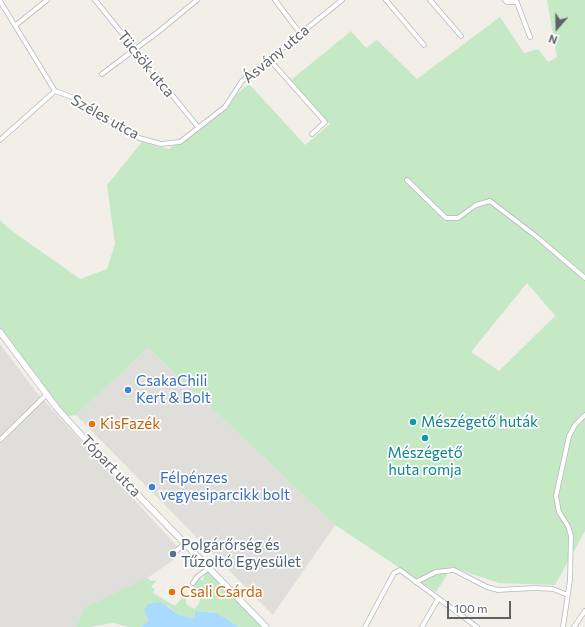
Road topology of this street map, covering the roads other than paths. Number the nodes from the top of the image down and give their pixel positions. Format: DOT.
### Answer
graph roads {
  1 [pos="47,0"];
  2 [pos="95,0"];
  3 [pos="197,0"];
  4 [pos="275,0"];
  5 [pos="342,0"];
  6 [pos="386,0"];
  7 [pos="430,0"];
  8 [pos="506,0"];
  9 [pos="0,1"];
  10 [pos="517,1"];
  11 [pos="16,25"];
  12 [pos="300,33"];
  13 [pos="461,36"];
  14 [pos="530,37"];
  15 [pos="424,45"];
  16 [pos="135,50"];
  17 [pos="270,59"];
  18 [pos="102,74"];
  19 [pos="55,92"];
  20 [pos="198,127"];
  21 [pos="312,134"];
  22 [pos="0,140"];
  23 [pos="407,180"];
  24 [pos="585,278"];
  25 [pos="0,332"];
  26 [pos="46,395"];
  27 [pos="585,415"];
  28 [pos="0,440"];
  29 [pos="184,543"];
  30 [pos="175,552"];
  31 [pos="209,568"];
  32 [pos="416,582"];
  33 [pos="193,583"];
  34 [pos="568,595"];
  35 [pos="438,599"];
  36 [pos="585,610"];
  37 [pos="266,627"];
  38 [pos="365,627"];
  39 [pos="422,627"];
  40 [pos="477,627"];
  41 [pos="563,627"];
  42 [pos="574,627"];
  1 -- 11 [label="street"];
  2 -- 16 [label="street, Tücsök utca"];
  3 -- 16 [label="street"];
  4 -- 12 [label="street"];
  5 -- 12 [label="street, Ásvány utca"];
  6 -- 15 [label="street"];
  7 -- 13 [label="street"];
  8 -- 10 [label="street"];
  9 -- 11 [label="street"];
  10 -- 14 [label="street"];
  11 -- 19 [label="street"];
  12 -- 17 [label="street, Ásvány utca"];
  16 -- 18 [label="street"];
  16 -- 20 [label="street, Tücsök utca"];
  17 -- 20 [label="street, Ásvány utca"];
  17 -- 21 [label="street"];
  19 -- 20 [label="street, Széles utca"];
  19 -- 22 [label="street, Széles utca"];
  23 -- 24 [label="street"];
  25 -- 26 [label="main road, Tópart utca"];
  26 -- 28 [label="street"];
  26 -- 29 [label="main road, Tópart utca"];
  27 -- 34 [label="street"];
  29 -- 30 [label="street"];
  29 -- 31 [label="main road, Tópart utca"];
  31 -- 33 [label="street"];
  31 -- 37 [label="main road, Tópart utca"];
  32 -- 34 [label="street"];
  32 -- 35 [label="street"];
  32 -- 38 [label="street"];
  34 -- 41 [label="street"];
  35 -- 39 [label="street"];
  35 -- 40 [label="street"];
  36 -- 42 [label="street"];
}
